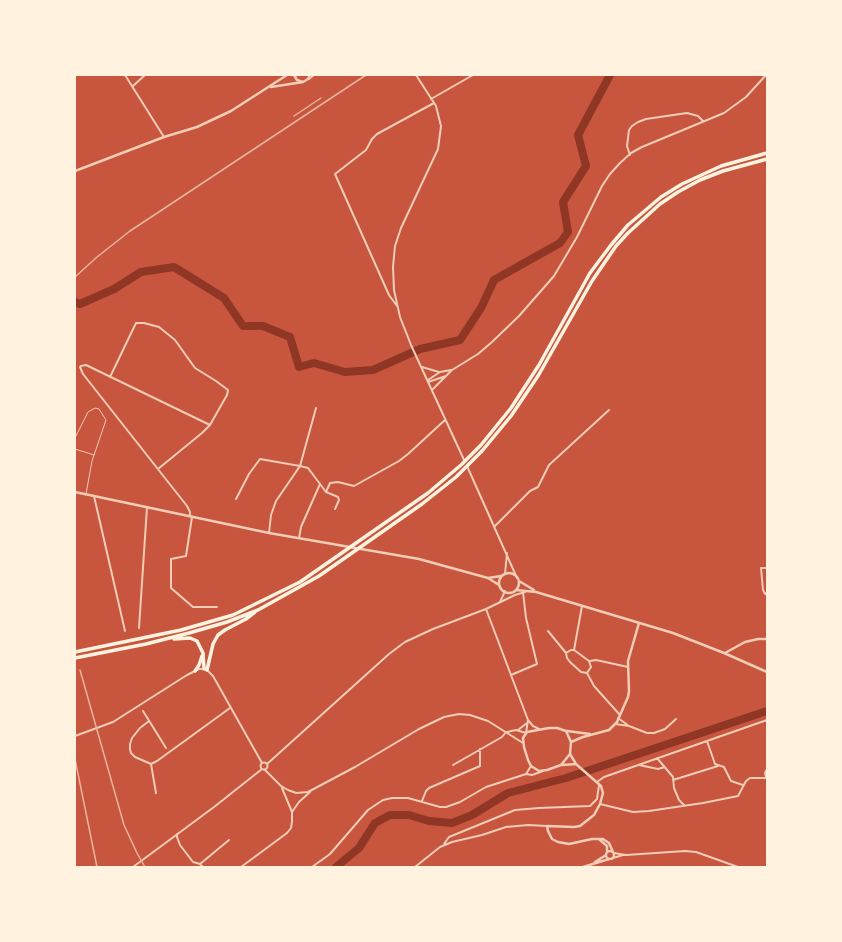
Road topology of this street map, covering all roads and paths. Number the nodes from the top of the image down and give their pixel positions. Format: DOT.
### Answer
graph roads {
  1 [pos="125,75"];
  2 [pos="145,75"];
  3 [pos="286,75"];
  4 [pos="294,75"];
  5 [pos="310,75"];
  6 [pos="314,75"];
  7 [pos="416,75"];
  8 [pos="473,75"];
  9 [pos="766,75"];
  10 [pos="308,79"];
  11 [pos="303,82"];
  12 [pos="133,86"];
  13 [pos="268,87"];
  14 [pos="431,99"];
  15 [pos="434,103"];
  16 [pos="703,121"];
  17 [pos="164,137"];
  18 [pos="767,153"];
  19 [pos="630,154"];
  20 [pos="767,159"];
  21 [pos="75,171"];
  22 [pos="398,307"];
  23 [pos="421,367"];
  24 [pos="452,370"];
  25 [pos="440,372"];
  26 [pos="447,376"];
  27 [pos="110,377"];
  28 [pos="428,381"];
  29 [pos="432,390"];
  30 [pos="316,408"];
  31 [pos="609,410"];
  32 [pos="445,420"];
  33 [pos="210,425"];
  34 [pos="75,438"];
  35 [pos="75,449"];
  36 [pos="94,455"];
  37 [pos="300,466"];
  38 [pos="158,469"];
  39 [pos="320,484"];
  40 [pos="75,492"];
  41 [pos="326,492"];
  42 [pos="86,495"];
  43 [pos="94,496"];
  44 [pos="236,499"];
  45 [pos="147,508"];
  46 [pos="335,509"];
  47 [pos="191,517"];
  48 [pos="495,526"];
  49 [pos="269,533"];
  50 [pos="299,538"];
  51 [pos="507,552"];
  52 [pos="767,568"];
  53 [pos="503,575"];
  54 [pos="488,578"];
  55 [pos="518,579"];
  56 [pos="499,585"];
  57 [pos="516,590"];
  58 [pos="528,591"];
  59 [pos="505,592"];
  60 [pos="522,592"];
  61 [pos="536,592"];
  62 [pos="767,593"];
  63 [pos="515,595"];
  64 [pos="500,603"];
  65 [pos="582,606"];
  66 [pos="217,607"];
  67 [pos="486,609"];
  68 [pos="258,610"];
  69 [pos="639,623"];
  70 [pos="139,628"];
  71 [pos="125,631"];
  72 [pos="548,631"];
  73 [pos="165,639"];
  74 [pos="767,639"];
  75 [pos="574,650"];
  76 [pos="75,652"];
  77 [pos="203,653"];
  78 [pos="566,653"];
  79 [pos="724,653"];
  80 [pos="75,658"];
  81 [pos="589,661"];
  82 [pos="628,668"];
  83 [pos="205,670"];
  84 [pos="195,671"];
  85 [pos="767,672"];
  86 [pos="586,674"];
  87 [pos="511,675"];
  88 [pos="230,708"];
  89 [pos="143,711"];
  90 [pos="619,717"];
  91 [pos="676,719"];
  92 [pos="528,720"];
  93 [pos="767,720"];
  94 [pos="149,721"];
  95 [pos="615,724"];
  96 [pos="628,726"];
  97 [pos="542,729"];
  98 [pos="516,730"];
  99 [pos="566,731"];
  100 [pos="506,732"];
  101 [pos="526,733"];
  102 [pos="592,735"];
  103 [pos="75,736"];
  104 [pos="706,741"];
  105 [pos="571,742"];
  106 [pos="523,743"];
  107 [pos="166,748"];
  108 [pos="480,749"];
  109 [pos="570,754"];
  110 [pos="657,758"];
  111 [pos="151,764"];
  112 [pos="262,764"];
  113 [pos="267,764"];
  114 [pos="576,764"];
  115 [pos="452,765"];
  116 [pos="562,765"];
  117 [pos="637,765"];
  118 [pos="719,765"];
  119 [pos="531,766"];
  120 [pos="664,767"];
  121 [pos="262,769"];
  122 [pos="767,769"];
  123 [pos="265,770"];
  124 [pos="544,770"];
  125 [pos="526,774"];
  126 [pos="767,778"];
  127 [pos="674,780"];
  128 [pos="598,783"];
  129 [pos="282,786"];
  130 [pos="743,786"];
  131 [pos="312,790"];
  132 [pos="156,793"];
  133 [pos="301,793"];
  134 [pos="301,800"];
  135 [pos="422,801"];
  136 [pos="600,804"];
  137 [pos="684,805"];
  138 [pos="292,812"];
  139 [pos="547,826"];
  140 [pos="177,834"];
  141 [pos="599,839"];
  142 [pos="229,840"];
  143 [pos="444,844"];
  144 [pos="613,852"];
  145 [pos="607,853"];
  146 [pos="626,855"];
  147 [pos="612,858"];
  148 [pos="609,859"];
  149 [pos="593,863"];
  150 [pos="200,864"];
  151 [pos="133,867"];
  152 [pos="203,867"];
  153 [pos="241,867"];
  154 [pos="312,867"];
  155 [pos="415,867"];
  156 [pos="583,867"];
  157 [pos="738,867"];
  1 -- 12 [label="street"];
  2 -- 12 [label="street"];
  3 -- 13 [label="street"];
  4 -- 11 [label="street"];
  5 -- 10 [label="street"];
  6 -- 10 [label="street"];
  7 -- 14 [label="street"];
  8 -- 14 [label="street"];
  9 -- 16 [label="street"];
  10 -- 11 [label="street"];
  11 -- 13 [label="street"];
  12 -- 17 [label="street"];
  13 -- 17 [label="street"];
  14 -- 15 [label="street"];
  15 -- 22 [label="street"];
  15 -- 22 [label="street"];
  16 -- 19 [label="street"];
  16 -- 19 [label="street"];
  17 -- 21 [label="street"];
  18 -- 76 [label="highway"];
  19 -- 24 [label="street"];
  20 -- 68 [label="highway"];
  22 -- 23 [label="street"];
  23 -- 25 [label="street"];
  23 -- 28 [label="street"];
  24 -- 25 [label="street"];
  24 -- 26 [label="street"];
  25 -- 28 [label="street"];
  26 -- 28 [label="street"];
  26 -- 29 [label="street"];
  27 -- 33 [label="street"];
  27 -- 33 [label="street"];
  27 -- 38 [label="street"];
  28 -- 29 [label="street"];
  29 -- 32 [label="street"];
  30 -- 37 [label="street"];
  31 -- 48 [label="street"];
  32 -- 41 [label="street"];
  32 -- 48 [label="street"];
  33 -- 38 [label="street"];
  34 -- 36 [label="lane"];
  35 -- 36 [label="lane"];
  36 -- 42 [label="lane"];
  37 -- 39 [label="street"];
  37 -- 44 [label="street"];
  37 -- 49 [label="street"];
  38 -- 47 [label="street"];
  39 -- 41 [label="street"];
  39 -- 50 [label="street"];
  40 -- 42 [label="street"];
  41 -- 46 [label="street"];
  42 -- 43 [label="street"];
  43 -- 45 [label="street"];
  43 -- 71 [label="street"];
  45 -- 47 [label="street"];
  45 -- 70 [label="street"];
  47 -- 49 [label="street"];
  47 -- 66 [label="street"];
  48 -- 51 [label="street"];
  49 -- 50 [label="street"];
  50 -- 54 [label="street"];
  51 -- 53 [label="street"];
  51 -- 55 [label="street"];
  52 -- 62 [label="street"];
  53 -- 54 [label="street"];
  53 -- 55 [label="street"];
  53 -- 56 [label="street"];
  54 -- 56 [label="street"];
  55 -- 57 [label="street"];
  55 -- 61 [label="street"];
  56 -- 59 [label="street"];
  57 -- 58 [label="street"];
  57 -- 59 [label="street"];
  57 -- 63 [label="street"];
  58 -- 60 [label="street"];
  58 -- 61 [label="street"];
  59 -- 64 [label="street"];
  60 -- 63 [label="street"];
  60 -- 87 [label="street"];
  61 -- 65 [label="street"];
  63 -- 64 [label="street"];
  64 -- 67 [label="street"];
  65 -- 69 [label="street"];
  65 -- 75 [label="street"];
  67 -- 87 [label="street"];
  67 -- 113 [label="street"];
  68 -- 73 [label="highway"];
  68 -- 83 [label="highway"];
  69 -- 79 [label="street"];
  69 -- 82 [label="street"];
  72 -- 78 [label="street"];
  73 -- 77 [label="highway"];
  73 -- 80 [label="highway"];
  74 -- 79 [label="street"];
  75 -- 78 [label="street"];
  75 -- 81 [label="street"];
  77 -- 83 [label="highway"];
  77 -- 84 [label="highway"];
  78 -- 86 [label="street"];
  79 -- 85 [label="street"];
  81 -- 82 [label="street"];
  81 -- 86 [label="street"];
  82 -- 90 [label="street"];
  83 -- 84 [label="street"];
  83 -- 88 [label="street"];
  84 -- 103 [label="street"];
  86 -- 90 [label="street"];
  87 -- 92 [label="street"];
  88 -- 111 [label="street"];
  88 -- 112 [label="street"];
  89 -- 94 [label="street"];
  90 -- 95 [label="street"];
  90 -- 96 [label="street"];
  91 -- 96 [label="street"];
  92 -- 97 [label="street"];
  92 -- 98 [label="street"];
  92 -- 101 [label="street"];
  93 -- 104 [label="street"];
  94 -- 107 [label="street"];
  94 -- 111 [label="street"];
  95 -- 96 [label="street"];
  95 -- 102 [label="street"];
  97 -- 99 [label="street"];
  97 -- 101 [label="street"];
  98 -- 100 [label="street"];
  98 -- 101 [label="street"];
  99 -- 102 [label="street"];
  99 -- 105 [label="street"];
  100 -- 106 [label="street"];
  100 -- 108 [label="street"];
  100 -- 131 [label="street"];
  101 -- 106 [label="street"];
  102 -- 105 [label="street"];
  104 -- 110 [label="street"];
  104 -- 118 [label="street"];
  105 -- 109 [label="street"];
  106 -- 119 [label="street"];
  108 -- 115 [label="street"];
  108 -- 135 [label="street"];
  109 -- 114 [label="street"];
  109 -- 116 [label="street"];
  110 -- 117 [label="street"];
  110 -- 120 [label="street"];
  111 -- 132 [label="street"];
  112 -- 113 [label="street"];
  112 -- 121 [label="street"];
  113 -- 123 [label="street"];
  114 -- 116 [label="street"];
  114 -- 128 [label="street"];
  116 -- 124 [label="street"];
  117 -- 120 [label="street"];
  117 -- 128 [label="street"];
  118 -- 127 [label="street"];
  118 -- 130 [label="street"];
  119 -- 124 [label="street"];
  119 -- 125 [label="street"];
  120 -- 127 [label="street"];
  121 -- 123 [label="street"];
  121 -- 140 [label="street"];
  122 -- 126 [label="street"];
  123 -- 129 [label="street"];
  124 -- 125 [label="street"];
  125 -- 135 [label="street"];
  126 -- 130 [label="street"];
  127 -- 137 [label="street"];
  128 -- 136 [label="street"];
  128 -- 143 [label="street"];
  129 -- 133 [label="street"];
  129 -- 138 [label="street"];
  130 -- 137 [label="street"];
  131 -- 133 [label="street"];
  131 -- 134 [label="street"];
  133 -- 134 [label="street"];
  134 -- 138 [label="street"];
  135 -- 154 [label="street"];
  136 -- 137 [label="street"];
  136 -- 139 [label="street"];
  138 -- 153 [label="street"];
  139 -- 141 [label="street"];
  139 -- 143 [label="street"];
  140 -- 150 [label="street"];
  140 -- 151 [label="street"];
  141 -- 144 [label="street"];
  141 -- 145 [label="street"];
  142 -- 150 [label="street"];
  143 -- 155 [label="street"];
  144 -- 145 [label="street"];
  144 -- 146 [label="street"];
  144 -- 147 [label="street"];
  145 -- 148 [label="street"];
  145 -- 149 [label="street"];
  146 -- 147 [label="street"];
  146 -- 157 [label="street"];
  147 -- 148 [label="street"];
  148 -- 149 [label="street"];
  149 -- 156 [label="street"];
  150 -- 152 [label="street"];
}
